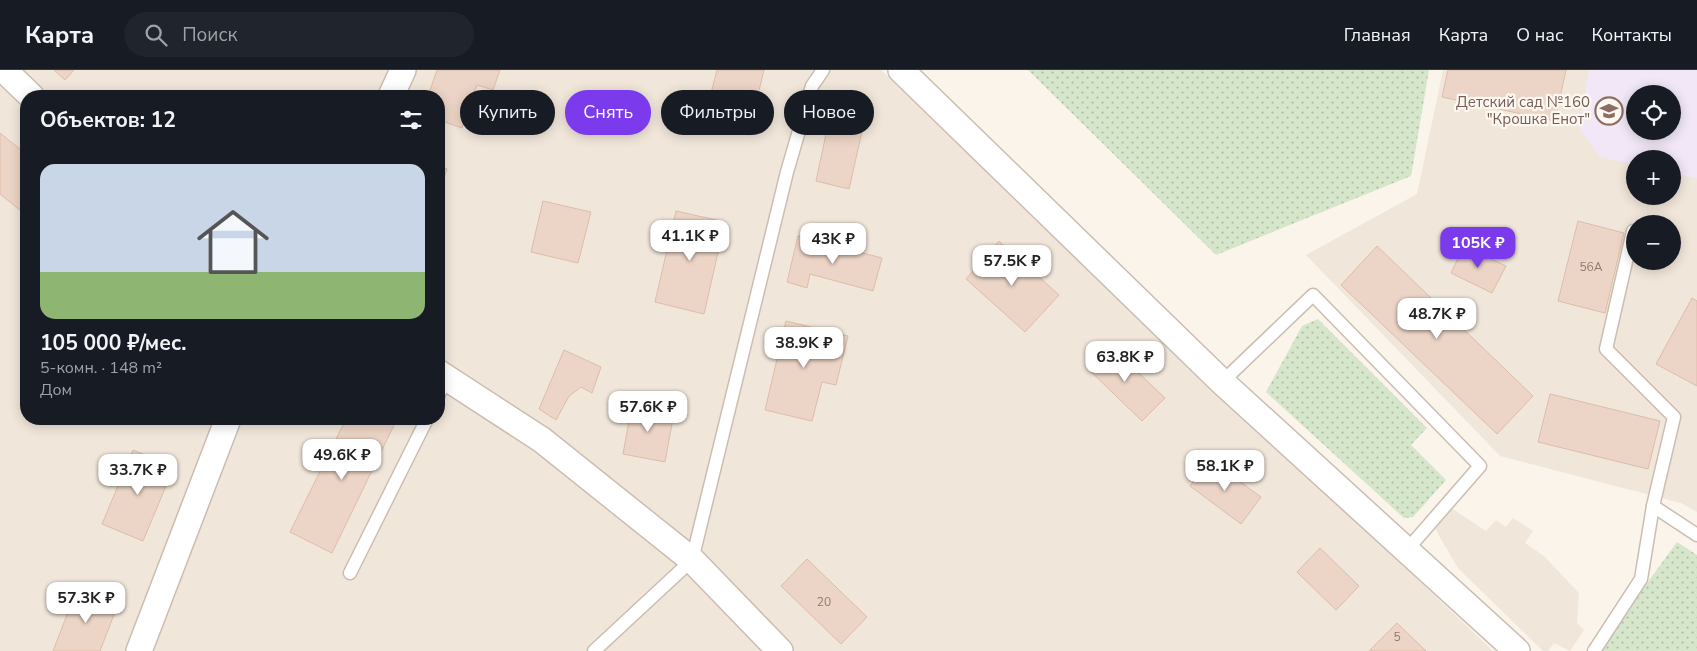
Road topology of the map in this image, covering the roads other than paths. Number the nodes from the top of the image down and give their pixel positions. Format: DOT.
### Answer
graph roads {
  1 [pos="4,70"];
  2 [pos="403,70"];
  3 [pos="823,70"];
  4 [pos="901,70"];
  5 [pos="25,90"];
  6 [pos="394,90"];
  7 [pos="1626,262"];
  8 [pos="1222,382"];
  9 [pos="445,384"];
  10 [pos="226,425"];
  11 [pos="423,425"];
  12 [pos="1653,506"];
  13 [pos="1697,535"];
  14 [pos="1406,551"];
  15 [pos="692,560"];
  16 [pos="350,573"];
  17 [pos="139,651"];
  18 [pos="594,651"];
  19 [pos="780,651"];
  20 [pos="1517,651"];
  21 [pos="1594,651"];
  1 -- 5 [label="street"];
  2 -- 6 [label="street"];
  3 -- 15 [label="lane"];
  4 -- 8 [label="street"];
  7 -- 12 [label="lane"];
  8 -- 14 [label="street"];
  8 -- 14 [label="lane"];
  9 -- 15 [label="street"];
  10 -- 17 [label="street"];
  11 -- 16 [label="lane"];
  12 -- 13 [label="lane"];
  12 -- 21 [label="lane"];
  14 -- 20 [label="street"];
  15 -- 18 [label="lane"];
  15 -- 19 [label="street"];
}
